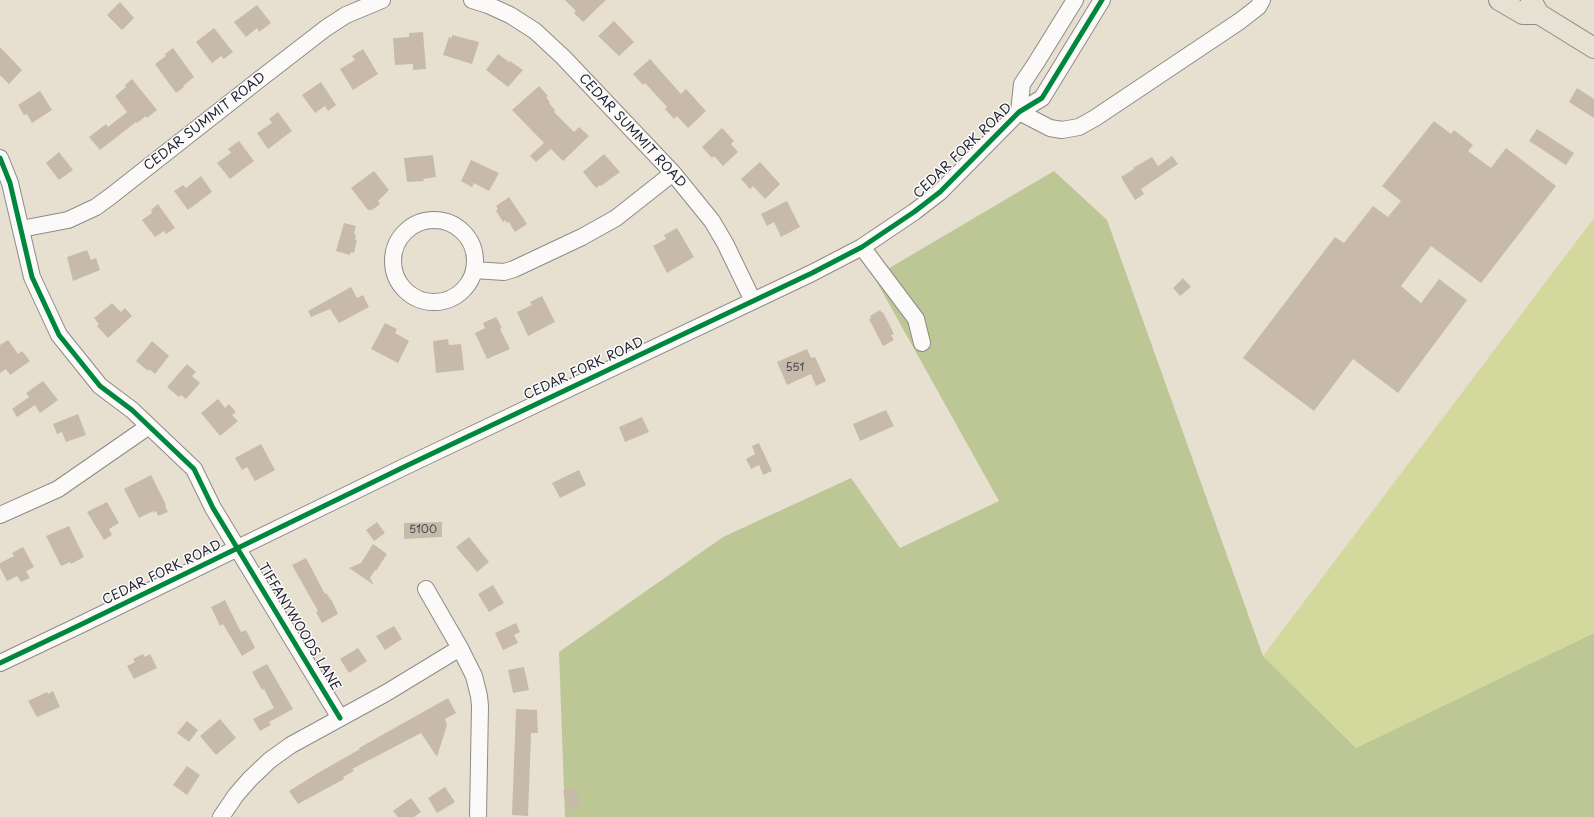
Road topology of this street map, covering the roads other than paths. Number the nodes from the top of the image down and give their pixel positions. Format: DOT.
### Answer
graph roads {
  1 [pos="382,0"];
  2 [pos="472,0"];
  3 [pos="1075,0"];
  4 [pos="1102,0"];
  5 [pos="1262,0"];
  6 [pos="1499,0"];
  7 [pos="1535,7"];
  8 [pos="1594,48"];
  9 [pos="1019,112"];
  10 [pos="0,158"];
  11 [pos="673,173"];
  12 [pos="21,229"];
  13 [pos="862,247"];
  14 [pos="474,270"];
  15 [pos="753,301"];
  16 [pos="922,343"];
  17 [pos="149,426"];
  18 [pos="0,516"];
  19 [pos="238,548"];
  20 [pos="426,589"];
  21 [pos="460,648"];
  22 [pos="0,663"];
  23 [pos="340,718"];
  24 [pos="220,817"];
  25 [pos="478,817"];
  1 -- 12 [label="street, CEDAR SUMMIT ROAD"];
  2 -- 11 [label="street, CEDAR SUMMIT ROAD"];
  3 -- 9 [label="street, CEDAR FORK ROAD"];
  4 -- 9 [label="street, CEDAR FORK ROAD"];
  5 -- 9 [label="street, CEDAR FORK ROAD"];
  6 -- 7 [label="main road"];
  7 -- 8 [label="main road"];
  9 -- 13 [label="street, CEDAR FORK ROAD"];
  10 -- 12 [label="street, TIFFANYWOODS LANE"];
  11 -- 14 [label="street"];
  11 -- 15 [label="street, CEDAR SUMMIT ROAD"];
  12 -- 17 [label="street, TIFFANYWOODS LANE"];
  13 -- 15 [label="street, CEDAR FORK ROAD"];
  13 -- 16 [label="street"];
  14 -- 14 [label="street"];
  15 -- 19 [label="street, CEDAR FORK ROAD"];
  17 -- 18 [label="street"];
  17 -- 19 [label="street, TIFFANYWOODS LANE"];
  19 -- 22 [label="street, CEDAR FORK ROAD"];
  19 -- 23 [label="street, TIFFANYWOODS LANE"];
  20 -- 21 [label="street"];
  21 -- 23 [label="street"];
  21 -- 25 [label="street"];
  23 -- 24 [label="street"];
}
